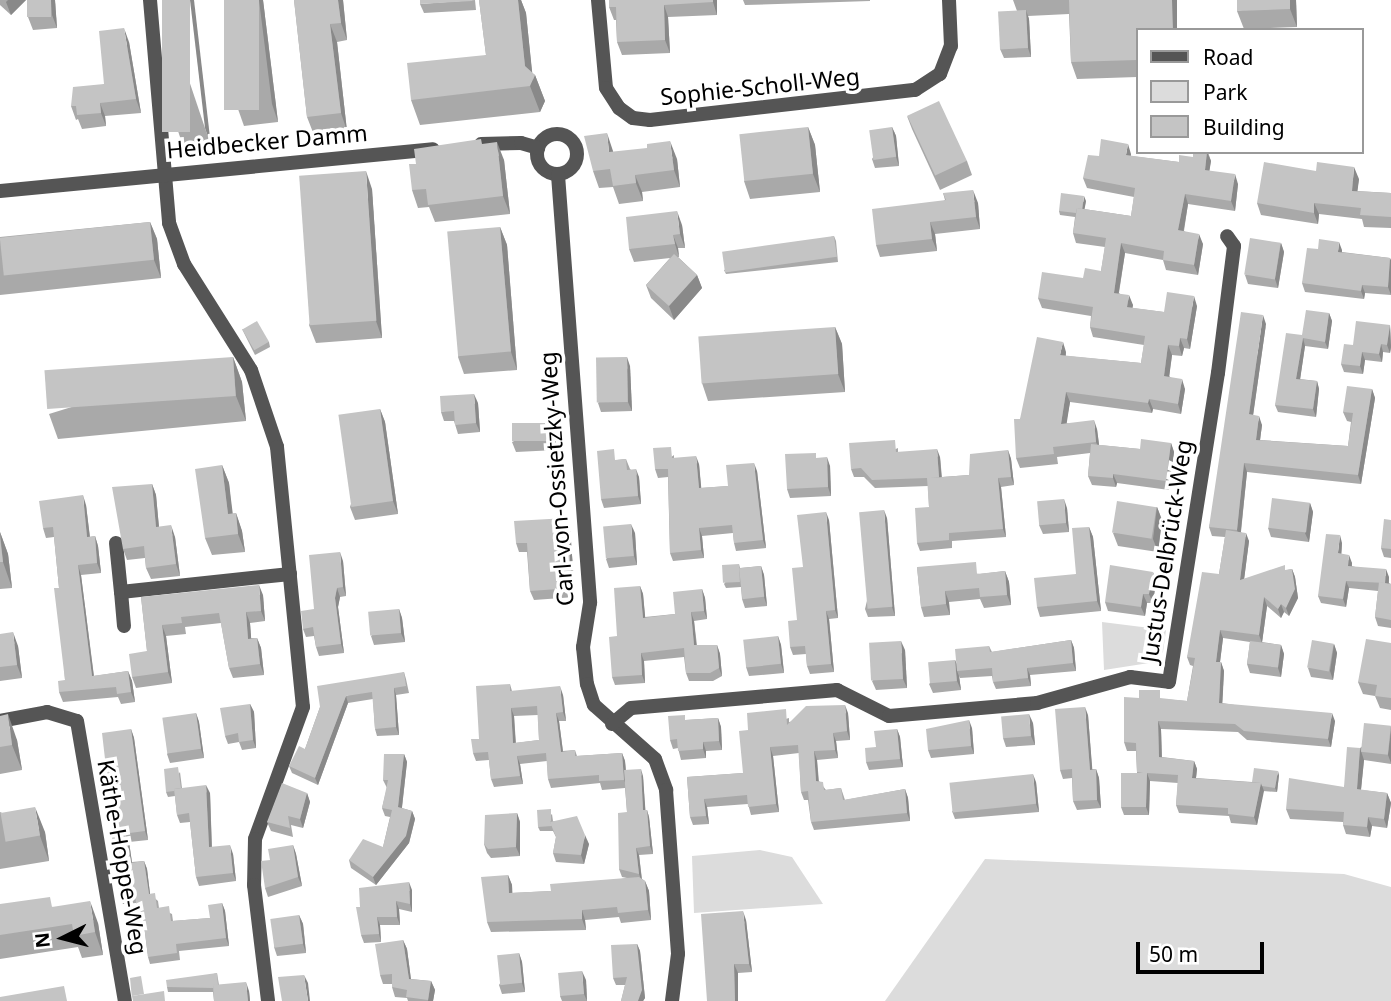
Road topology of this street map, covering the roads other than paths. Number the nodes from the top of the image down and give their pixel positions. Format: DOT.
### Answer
graph roads {
  1 [pos="150,0"];
  2 [pos="598,0"];
  3 [pos="949,0"];
  4 [pos="538,148"];
  5 [pos="163,173"];
  6 [pos="558,175"];
  7 [pos="0,191"];
  8 [pos="1227,236"];
  9 [pos="116,543"];
  10 [pos="290,574"];
  11 [pos="121,592"];
  12 [pos="124,626"];
  13 [pos="0,721"];
  14 [pos="612,724"];
  15 [pos="125,1001"];
  16 [pos="268,1001"];
  17 [pos="672,1001"];
  1 -- 5 [label="street"];
  2 -- 3 [label="street, Sophie-Scholl-Weg"];
  4 -- 5 [label="street, Heidbecker Damm"];
  4 -- 6 [label="street"];
  4 -- 6 [label="street, Heidbecker Damm"];
  5 -- 7 [label="street, Heidbecker Damm"];
  5 -- 10 [label="street"];
  6 -- 14 [label="street, Carl-von-Ossietzky-Weg"];
  8 -- 14 [label="street, Justus-Delbrück-Weg"];
  9 -- 11 [label="street"];
  10 -- 11 [label="street"];
  10 -- 16 [label="street"];
  11 -- 12 [label="street"];
  13 -- 15 [label="street, Käthe-Hoppe-Weg"];
  14 -- 17 [label="street, Carl-von-Ossietzky-Weg"];
}
